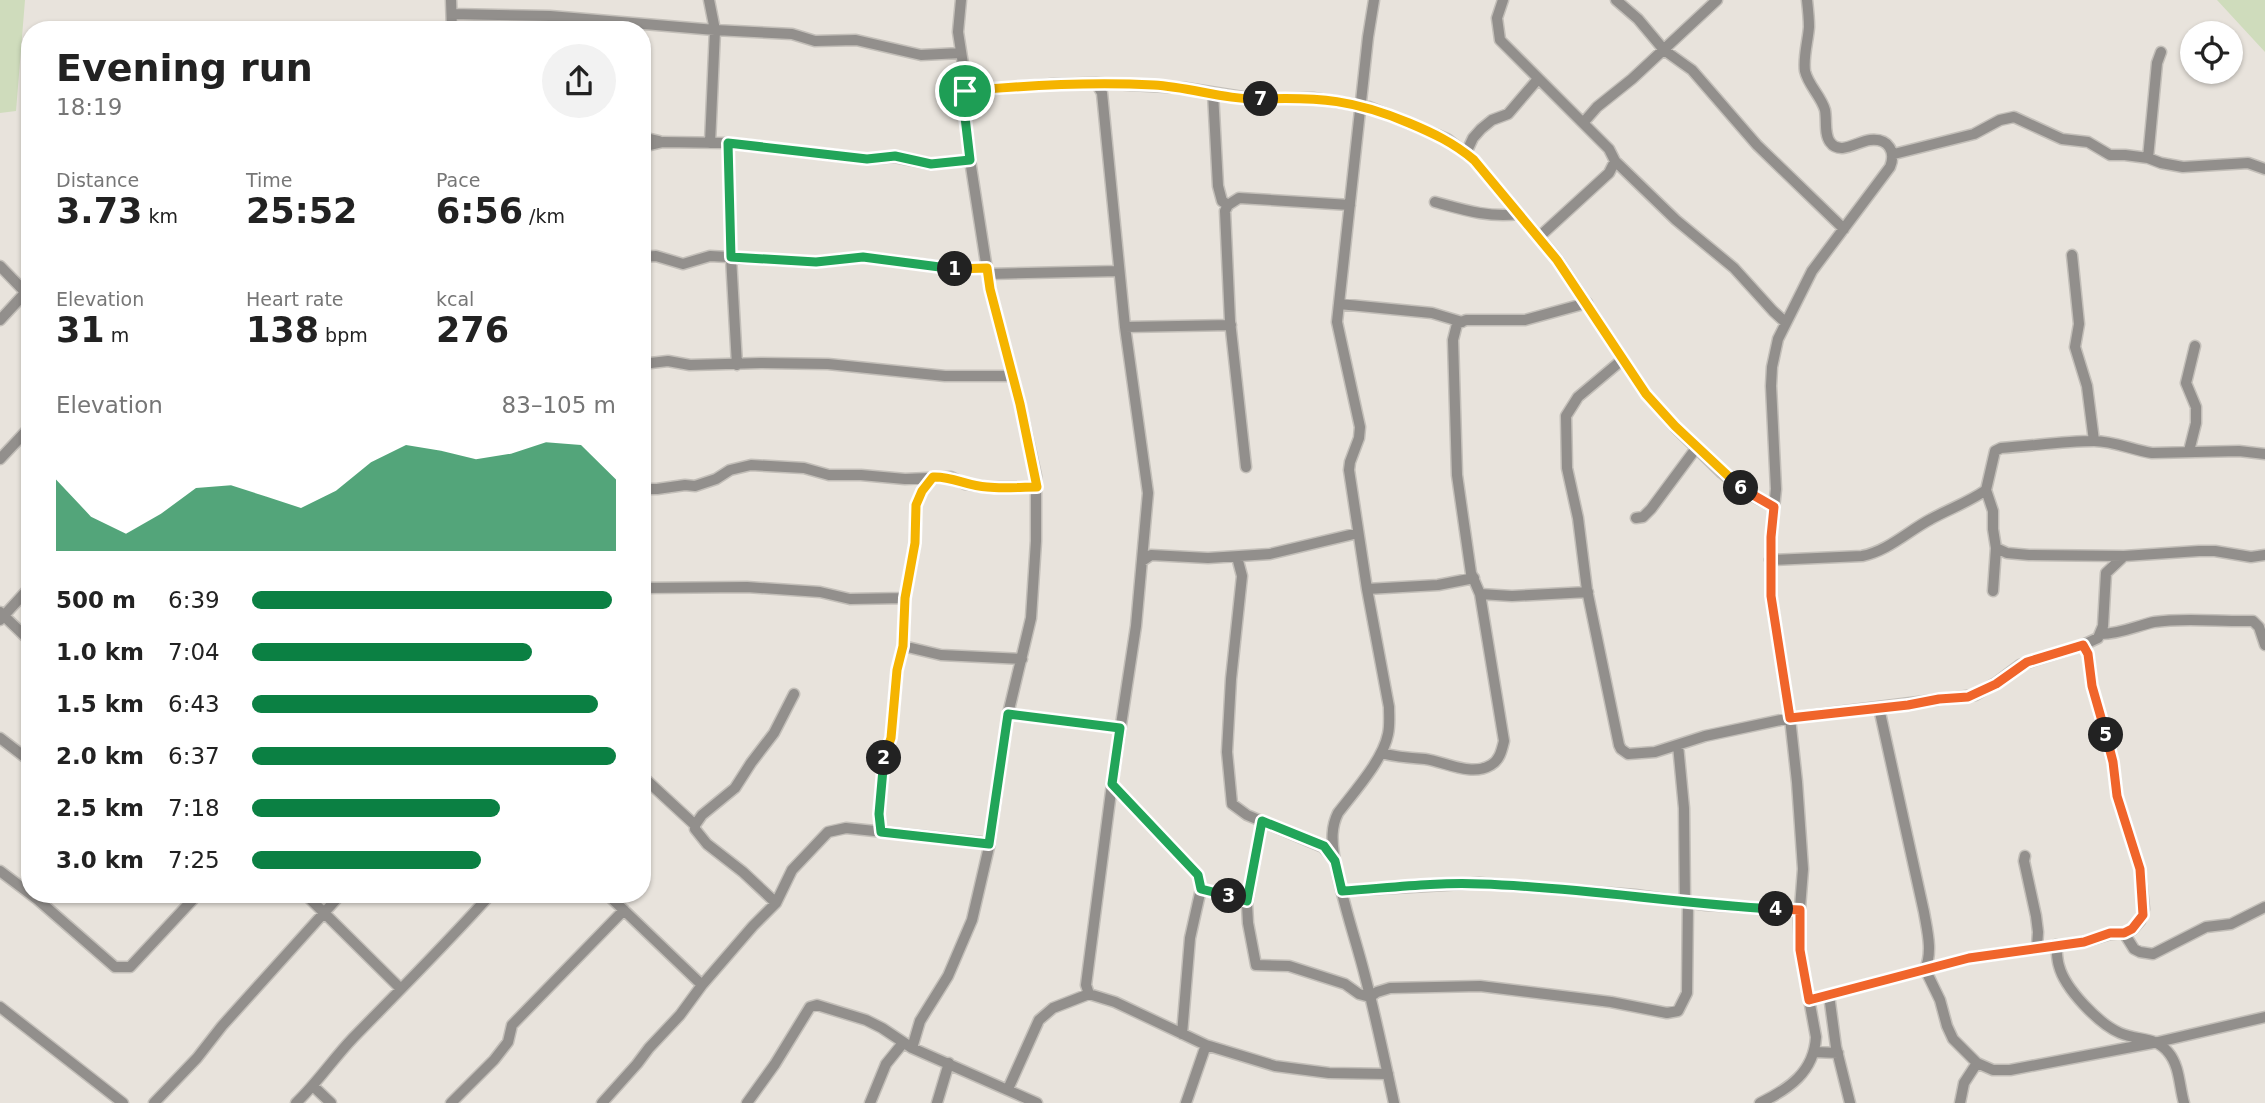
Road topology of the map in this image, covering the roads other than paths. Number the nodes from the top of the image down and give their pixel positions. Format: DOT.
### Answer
graph roads {
  1 [pos="451,0"];
  2 [pos="709,0"];
  3 [pos="961,0"];
  4 [pos="1374,0"];
  5 [pos="1503,0"];
  6 [pos="1616,0"];
  7 [pos="1717,0"];
  8 [pos="1807,0"];
  9 [pos="452,14"];
  10 [pos="452,21"];
  11 [pos="609,21"];
  12 [pos="651,25"];
  13 [pos="715,30"];
  14 [pos="1664,50"];
  15 [pos="961,52"];
  16 [pos="2161,52"];
  17 [pos="1538,79"];
  18 [pos="1102,87"];
  19 [pos="965,91"];
  20 [pos="1213,93"];
  21 [pos="1362,105"];
  22 [pos="1583,123"];
  23 [pos="651,139"];
  24 [pos="663,142"];
  25 [pos="710,143"];
  26 [pos="728,143"];
  27 [pos="651,144"];
  28 [pos="1466,153"];
  29 [pos="1894,154"];
  30 [pos="2148,158"];
  31 [pos="970,160"];
  32 [pos="1615,160"];
  33 [pos="2265,169"];
  34 [pos="1435,202"];
  35 [pos="1228,205"];
  36 [pos="1350,205"];
  37 [pos="1519,214"];
  38 [pos="1843,229"];
  39 [pos="1539,237"];
  40 [pos="651,256"];
  41 [pos="2072,256"];
  42 [pos="731,257"];
  43 [pos="0,267"];
  44 [pos="988,271"];
  45 [pos="1119,271"];
  46 [pos="21,288"];
  47 [pos="21,301"];
  48 [pos="1587,303"];
  49 [pos="1339,304"];
  50 [pos="0,320"];
  51 [pos="1462,322"];
  52 [pos="1785,322"];
  53 [pos="1231,325"];
  54 [pos="1125,327"];
  55 [pos="2195,346"];
  56 [pos="1622,360"];
  57 [pos="651,363"];
  58 [pos="737,365"];
  59 [pos="1012,376"];
  60 [pos="21,437"];
  61 [pos="2094,441"];
  62 [pos="1697,447"];
  63 [pos="2189,451"];
  64 [pos="2265,454"];
  65 [pos="0,459"];
  66 [pos="1246,467"];
  67 [pos="933,477"];
  68 [pos="1037,487"];
  69 [pos="651,489"];
  70 [pos="1986,491"];
  71 [pos="1774,507"];
  72 [pos="1636,518"];
  73 [pos="1358,533"];
  74 [pos="1996,548"];
  75 [pos="1146,555"];
  76 [pos="2265,555"];
  77 [pos="2097,556"];
  78 [pos="2123,556"];
  79 [pos="1237,557"];
  80 [pos="1770,560"];
  81 [pos="2106,573"];
  82 [pos="1474,578"];
  83 [pos="651,587"];
  84 [pos="1367,589"];
  85 [pos="1993,591"];
  86 [pos="1588,592"];
  87 [pos="1480,594"];
  88 [pos="21,596"];
  89 [pos="905,598"];
  90 [pos="1,616"];
  91 [pos="21,633"];
  92 [pos="2091,644"];
  93 [pos="2265,645"];
  94 [pos="903,646"];
  95 [pos="1022,659"];
  96 [pos="794,694"];
  97 [pos="1879,708"];
  98 [pos="1008,714"];
  99 [pos="1790,718"];
  100 [pos="1120,728"];
  101 [pos="0,738"];
  102 [pos="1678,745"];
  103 [pos="1381,753"];
  104 [pos="21,754"];
  105 [pos="651,784"];
  106 [pos="1112,784"];
  107 [pos="1262,821"];
  108 [pos="695,825"];
  109 [pos="881,832"];
  110 [pos="989,844"];
  111 [pos="1328,846"];
  112 [pos="2025,856"];
  113 [pos="1,873"];
  114 [pos="21,887"];
  115 [pos="1201,889"];
  116 [pos="1342,891"];
  117 [pos="1247,901"];
  118 [pos="43,903"];
  119 [pos="190,903"];
  120 [pos="314,903"];
  121 [pos="333,903"];
  122 [pos="482,903"];
  123 [pos="617,903"];
  124 [pos="1686,903"];
  125 [pos="776,904"];
  126 [pos="2265,907"];
  127 [pos="624,910"];
  128 [pos="1800,910"];
  129 [pos="324,913"];
  130 [pos="2124,933"];
  131 [pos="2056,945"];
  132 [pos="2037,947"];
  133 [pos="1925,969"];
  134 [pos="702,985"];
  135 [pos="401,989"];
  136 [pos="1089,994"];
  137 [pos="1829,995"];
  138 [pos="1370,997"];
  139 [pos="1809,1000"];
  140 [pos="0,1007"];
  141 [pos="2265,1017"];
  142 [pos="1834,1032"];
  143 [pos="1182,1034"];
  144 [pos="2158,1042"];
  145 [pos="907,1045"];
  146 [pos="1206,1045"];
  147 [pos="1815,1049"];
  148 [pos="1838,1053"];
  149 [pos="949,1063"];
  150 [pos="1977,1063"];
  151 [pos="1388,1074"];
  152 [pos="313,1086"];
  153 [pos="1008,1089"];
  154 [pos="123,1103"];
  155 [pos="154,1103"];
  156 [pos="296,1103"];
  157 [pos="331,1103"];
  158 [pos="451,1103"];
  159 [pos="602,1103"];
  160 [pos="747,1103"];
  161 [pos="870,1103"];
  162 [pos="937,1103"];
  163 [pos="1037,1103"];
  164 [pos="1186,1103"];
  165 [pos="1394,1103"];
  166 [pos="1760,1103"];
  167 [pos="1850,1103"];
  168 [pos="1960,1103"];
  169 [pos="2184,1103"];
  1 -- 9 [label="street"];
  2 -- 13 [label="street"];
  3 -- 15 [label="street"];
  4 -- 21 [label="street"];
  5 -- 17 [label="street"];
  6 -- 14 [label="street"];
  7 -- 14 [label="street"];
  8 -- 29 [label="street"];
  9 -- 10 [label="street"];
  9 -- 11 [label="street"];
  12 -- 13 [label="street"];
  13 -- 15 [label="street"];
  13 -- 25 [label="street"];
  14 -- 22 [label="street"];
  14 -- 38 [label="street"];
  15 -- 19 [label="street"];
  16 -- 30 [label="street"];
  17 -- 22 [label="street"];
  17 -- 28 [label="street"];
  18 -- 19 [label="street"];
  18 -- 20 [label="street"];
  18 -- 45 [label="street"];
  19 -- 31 [label="street"];
  20 -- 21 [label="street"];
  20 -- 35 [label="street"];
  21 -- 28 [label="street"];
  21 -- 36 [label="street"];
  22 -- 32 [label="street"];
  23 -- 24 [label="street"];
  24 -- 25 [label="street"];
  24 -- 27 [label="street"];
  25 -- 26 [label="street"];
  26 -- 31 [label="street"];
  26 -- 42 [label="street"];
  28 -- 37 [label="street"];
  29 -- 30 [label="street"];
  29 -- 38 [label="street"];
  30 -- 33 [label="street"];
  31 -- 44 [label="street"];
  32 -- 39 [label="street"];
  32 -- 52 [label="street"];
  34 -- 37 [label="street"];
  35 -- 36 [label="street"];
  35 -- 53 [label="street"];
  36 -- 49 [label="street"];
  37 -- 39 [label="street"];
  38 -- 52 [label="street"];
  39 -- 48 [label="street"];
  40 -- 42 [label="street"];
  41 -- 61 [label="street"];
  42 -- 44 [label="street"];
  42 -- 58 [label="street"];
  43 -- 46 [label="street"];
  44 -- 45 [label="street"];
  44 -- 59 [label="street"];
  45 -- 54 [label="street"];
  47 -- 50 [label="street"];
  48 -- 51 [label="street"];
  48 -- 56 [label="street"];
  49 -- 51 [label="street"];
  49 -- 73 [label="street"];
  51 -- 82 [label="street"];
  52 -- 71 [label="street"];
  53 -- 54 [label="street"];
  53 -- 66 [label="street"];
  54 -- 75 [label="street"];
  55 -- 63 [label="street"];
  56 -- 62 [label="street"];
  56 -- 86 [label="street"];
  57 -- 58 [label="street"];
  58 -- 59 [label="street"];
  59 -- 68 [label="street"];
  60 -- 65 [label="street"];
  61 -- 63 [label="street"];
  61 -- 70 [label="street"];
  62 -- 71 [label="street"];
  62 -- 72 [label="street"];
  63 -- 64 [label="street"];
  67 -- 68 [label="street"];
  67 -- 69 [label="street"];
  67 -- 89 [label="street"];
  68 -- 95 [label="street"];
  70 -- 74 [label="street"];
  70 -- 80 [label="street"];
  71 -- 80 [label="street"];
  73 -- 79 [label="street"];
  73 -- 84 [label="street"];
  74 -- 77 [label="street"];
  74 -- 85 [label="street"];
  75 -- 79 [label="street"];
  75 -- 100 [label="street"];
  76 -- 78 [label="street"];
  77 -- 78 [label="street"];
  77 -- 81 [label="street"];
  78 -- 81 [label="street"];
  79 -- 107 [label="street"];
  80 -- 99 [label="street"];
  81 -- 92 [label="street"];
  82 -- 84 [label="street"];
  82 -- 87 [label="street"];
  83 -- 89 [label="street"];
  84 -- 103 [label="street"];
  86 -- 87 [label="street"];
  86 -- 102 [label="street"];
  87 -- 103 [label="street"];
  88 -- 90 [label="street"];
  89 -- 94 [label="street"];
  90 -- 91 [label="street"];
  92 -- 93 [label="street"];
  92 -- 97 [label="street"];
  92 -- 130 [label="street"];
  94 -- 95 [label="street"];
  94 -- 109 [label="street"];
  95 -- 98 [label="street"];
  96 -- 108 [label="street"];
  97 -- 99 [label="street"];
  97 -- 133 [label="street"];
  98 -- 100 [label="street"];
  98 -- 110 [label="street"];
  99 -- 102 [label="street"];
  99 -- 128 [label="street"];
  100 -- 106 [label="street"];
  101 -- 104 [label="street"];
  102 -- 124 [label="street"];
  103 -- 111 [label="street"];
  105 -- 108 [label="street"];
  106 -- 115 [label="street"];
  106 -- 136 [label="street"];
  107 -- 111 [label="street"];
  107 -- 117 [label="street"];
  108 -- 125 [label="street"];
  109 -- 110 [label="street"];
  109 -- 125 [label="street"];
  110 -- 145 [label="street"];
  111 -- 116 [label="street"];
  112 -- 132 [label="street"];
  113 -- 114 [label="street"];
  115 -- 117 [label="street"];
  115 -- 143 [label="street"];
  116 -- 124 [label="street"];
  116 -- 138 [label="street"];
  117 -- 138 [label="street"];
  118 -- 119 [label="street"];
  120 -- 129 [label="street"];
  121 -- 129 [label="street"];
  122 -- 135 [label="street"];
  123 -- 127 [label="street"];
  124 -- 128 [label="street"];
  124 -- 138 [label="street"];
  125 -- 134 [label="street"];
  126 -- 130 [label="street"];
  127 -- 134 [label="street"];
  127 -- 158 [label="street"];
  128 -- 139 [label="street"];
  129 -- 135 [label="street"];
  129 -- 155 [label="street"];
  130 -- 131 [label="street"];
  131 -- 132 [label="street"];
  131 -- 144 [label="street"];
  132 -- 133 [label="street"];
  133 -- 137 [label="street"];
  133 -- 150 [label="street"];
  134 -- 159 [label="street"];
  135 -- 152 [label="street"];
  136 -- 143 [label="street"];
  136 -- 153 [label="street"];
  137 -- 139 [label="street"];
  137 -- 142 [label="street"];
  138 -- 151 [label="street"];
  139 -- 147 [label="street"];
  140 -- 154 [label="street"];
  141 -- 144 [label="street"];
  142 -- 147 [label="street"];
  142 -- 148 [label="street"];
  143 -- 146 [label="street"];
  144 -- 150 [label="street"];
  144 -- 169 [label="street"];
  145 -- 149 [label="street"];
  145 -- 160 [label="street"];
  145 -- 161 [label="street"];
  146 -- 151 [label="street"];
  146 -- 164 [label="street"];
  147 -- 148 [label="street"];
  147 -- 166 [label="street"];
  148 -- 167 [label="street"];
  149 -- 153 [label="street"];
  149 -- 162 [label="street"];
  150 -- 168 [label="street"];
  151 -- 165 [label="street"];
  152 -- 156 [label="street"];
  152 -- 157 [label="street"];
  153 -- 163 [label="street"];
}
